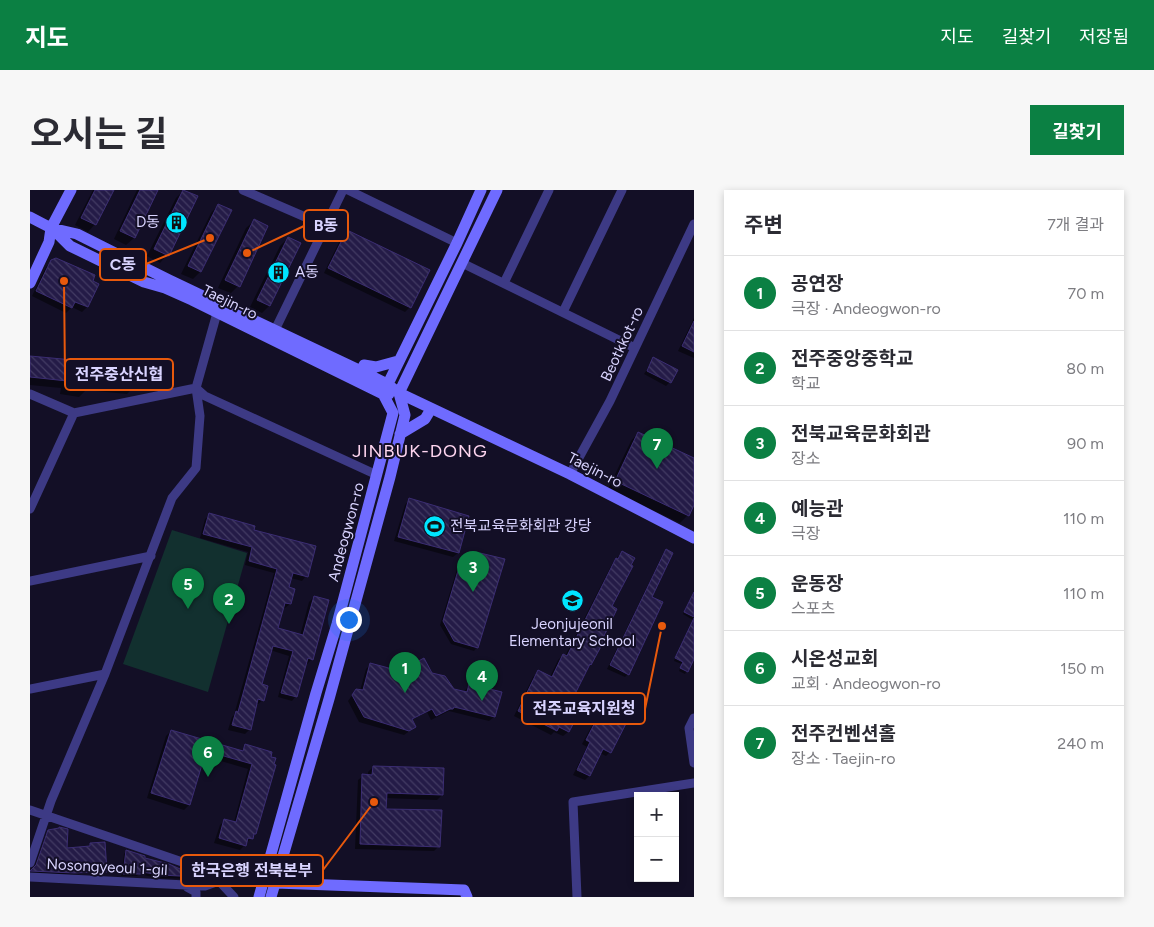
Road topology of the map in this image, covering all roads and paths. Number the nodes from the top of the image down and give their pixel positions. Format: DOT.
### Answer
graph roads {
  1 [pos="70,190"];
  2 [pos="243,190"];
  3 [pos="344,190"];
  4 [pos="348,190"];
  5 [pos="481,190"];
  6 [pos="497,190"];
  7 [pos="549,190"];
  8 [pos="622,190"];
  9 [pos="30,217"];
  10 [pos="694,224"];
  11 [pos="326,226"];
  12 [pos="51,228"];
  13 [pos="457,243"];
  14 [pos="462,263"];
  15 [pos="30,283"];
  16 [pos="504,283"];
  17 [pos="217,312"];
  18 [pos="563,312"];
  19 [pos="274,330"];
  20 [pos="635,348"];
  21 [pos="398,361"];
  22 [pos="361,371"];
  23 [pos="196,388"];
  24 [pos="385,389"];
  25 [pos="399,393"];
  26 [pos="30,394"];
  27 [pos="431,409"];
  28 [pos="74,412"];
  29 [pos="400,434"];
  30 [pos="570,474"];
  31 [pos="378,475"];
  32 [pos="30,509"];
  33 [pos="694,538"];
  34 [pos="151,556"];
  35 [pos="30,581"];
  36 [pos="105,674"];
  37 [pos="30,689"];
  38 [pos="694,718"];
  39 [pos="694,763"];
  40 [pos="694,783"];
  41 [pos="30,810"];
  42 [pos="46,816"];
  43 [pos="30,864"];
  44 [pos="194,866"];
  45 [pos="30,877"];
  46 [pos="219,881"];
  47 [pos="276,882"];
  48 [pos="262,883"];
  49 [pos="182,885"];
  50 [pos="196,897"];
  51 [pos="234,897"];
  52 [pos="259,897"];
  53 [pos="271,897"];
  54 [pos="467,897"];
  55 [pos="577,897"];
  1 -- 12 [label="street"];
  2 -- 11 [label="street"];
  3 -- 11 [label="street"];
  4 -- 13 [label="street"];
  5 -- 13 [label="street"];
  6 -- 14 [label="street"];
  7 -- 16 [label="street"];
  8 -- 18 [label="street"];
  9 -- 12 [label="street, Taejin-ro"];
  10 -- 20 [label="street, Beotkkot-ro"];
  11 -- 19 [label="street"];
  12 -- 15 [label="street"];
  12 -- 17 [label="street, Taejin-ro"];
  12 -- 19 [label="street, Taejin-ro"];
  13 -- 21 [label="street"];
  14 -- 16 [label="street"];
  14 -- 25 [label="street"];
  16 -- 18 [label="street"];
  17 -- 23 [label="street"];
  17 -- 24 [label="street, Taejin-ro"];
  18 -- 20 [label="street"];
  19 -- 22 [label="street, Taejin-ro"];
  20 -- 30 [label="street, Beotkkot-ro"];
  21 -- 22 [label="street"];
  21 -- 24 [label="street"];
  22 -- 24 [label="street, Taejin-ro"];
  23 -- 28 [label="street"];
  23 -- 31 [label="street"];
  23 -- 34 [label="street"];
  24 -- 25 [label="street, Taejin-ro"];
  24 -- 31 [label="street, Andeogwon-ro"];
  25 -- 27 [label="street, Taejin-ro"];
  25 -- 29 [label="street, Andeogwon-ro"];
  26 -- 28 [label="street"];
  27 -- 29 [label="street"];
  27 -- 30 [label="street, Taejin-ro"];
  28 -- 32 [label="street"];
  29 -- 47 [label="street, Andeogwon-ro"];
  30 -- 33 [label="street, Taejin-ro"];
  31 -- 48 [label="street, Andeogwon-ro"];
  34 -- 35 [label="street"];
  34 -- 36 [label="street"];
  36 -- 37 [label="street"];
  36 -- 42 [label="street"];
  38 -- 39 [label="street"];
  40 -- 55 [label="street"];
  41 -- 42 [label="street"];
  42 -- 43 [label="street"];
  42 -- 44 [label="street"];
  44 -- 46 [label="street"];
  44 -- 48 [label="street"];
  45 -- 49 [label="street, Nosongyeoul 1-gil"];
  46 -- 49 [label="street, Nosongyeoul 1-gil"];
  46 -- 51 [label="street"];
  47 -- 53 [label="street, Andeogwon-ro"];
  47 -- 54 [label="street"];
  48 -- 52 [label="street, Andeogwon-ro"];
  49 -- 50 [label="street"];
}
